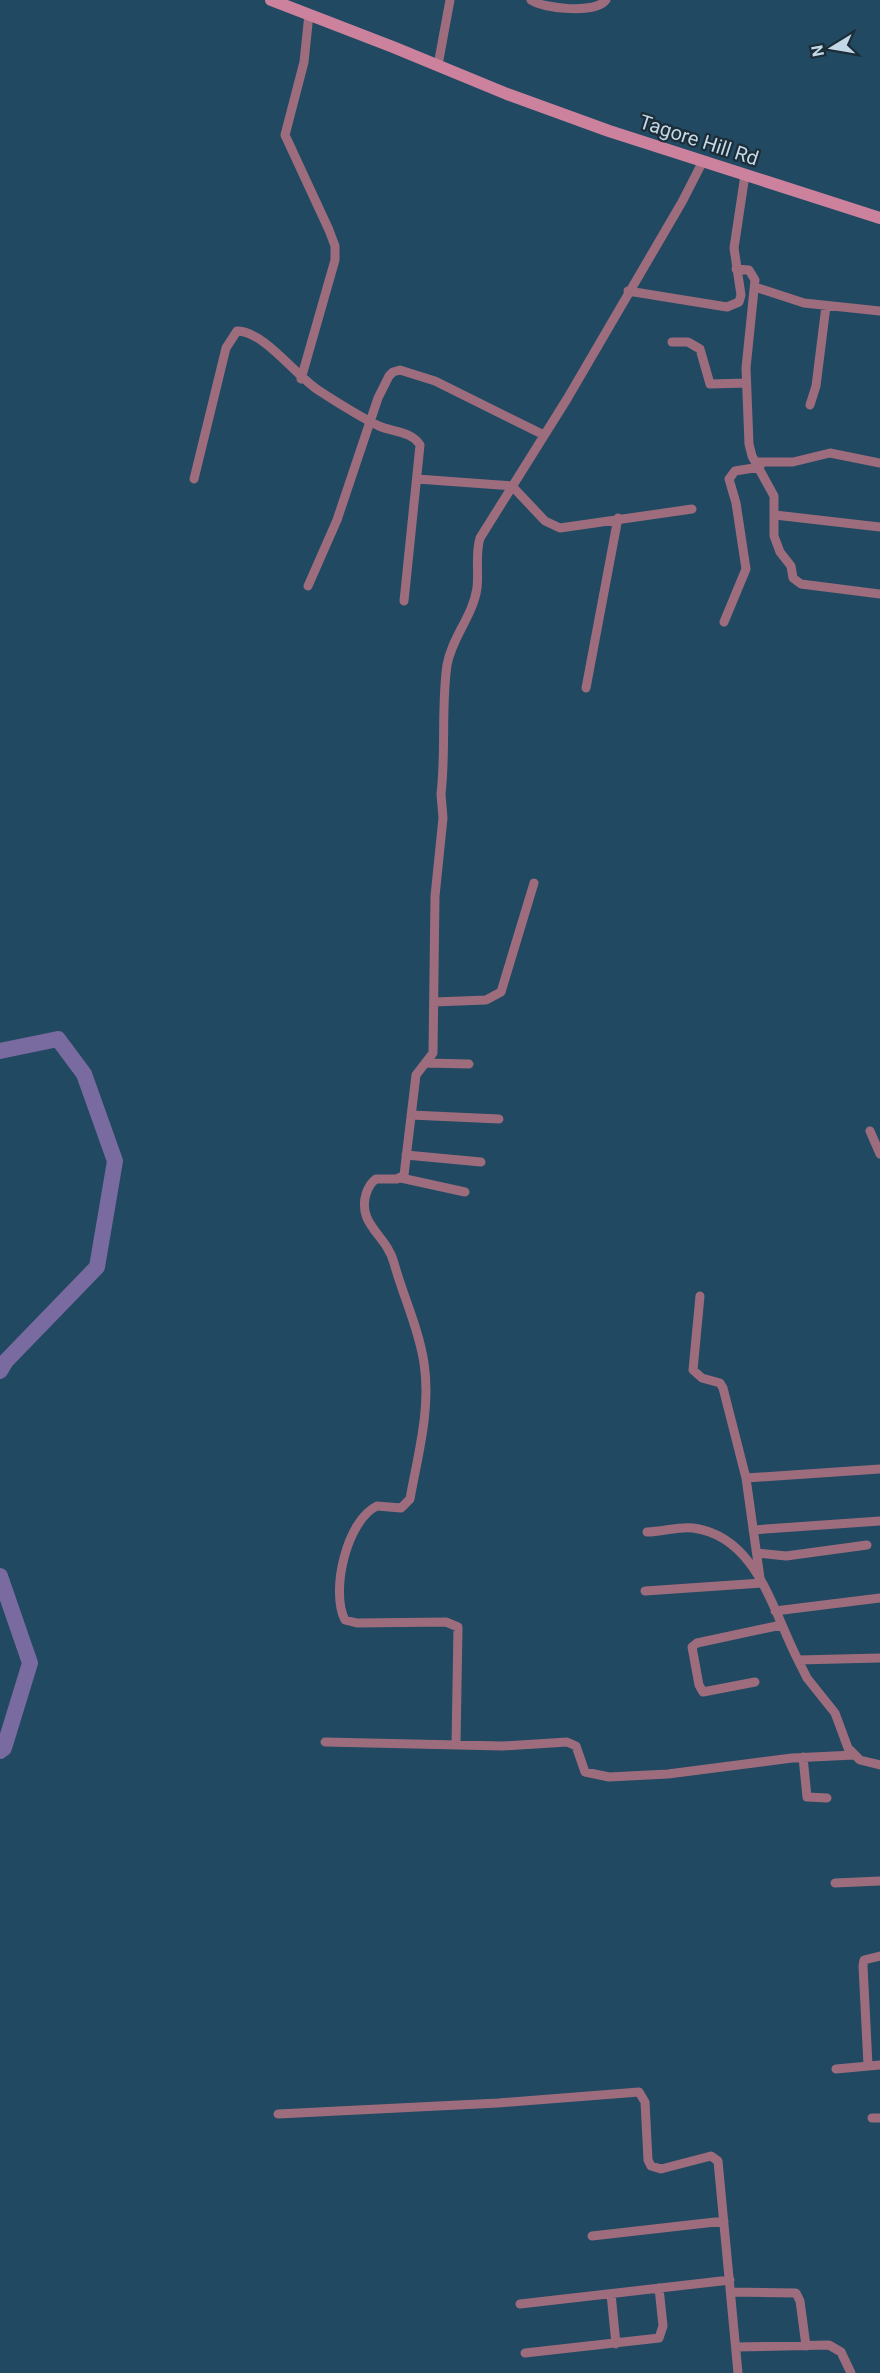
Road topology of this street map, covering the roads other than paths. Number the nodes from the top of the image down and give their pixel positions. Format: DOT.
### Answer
graph roads {
  1 [pos="271,0"];
  2 [pos="450,0"];
  3 [pos="531,0"];
  4 [pos="606,0"];
  5 [pos="309,14"];
  6 [pos="438,65"];
  7 [pos="703,160"];
  8 [pos="745,175"];
  9 [pos="880,218"];
  10 [pos="736,269"];
  11 [pos="755,287"];
  12 [pos="626,295"];
  13 [pos="826,306"];
  14 [pos="880,310"];
  15 [pos="672,342"];
  16 [pos="301,379"];
  17 [pos="746,383"];
  18 [pos="810,405"];
  19 [pos="369,421"];
  20 [pos="544,435"];
  21 [pos="880,463"];
  22 [pos="758,464"];
  23 [pos="195,478"];
  24 [pos="417,479"];
  25 [pos="512,486"];
  26 [pos="692,509"];
  27 [pos="775,515"];
  28 [pos="618,518"];
  29 [pos="880,527"];
  30 [pos="308,586"];
  31 [pos="880,594"];
  32 [pos="404,601"];
  33 [pos="724,622"];
  34 [pos="586,688"];
  35 [pos="534,883"];
  36 [pos="434,1002"];
  37 [pos="426,1063"];
  38 [pos="469,1064"];
  39 [pos="411,1116"];
  40 [pos="499,1119"];
  41 [pos="870,1131"];
  42 [pos="880,1154"];
  43 [pos="406,1155"];
  44 [pos="481,1162"];
  45 [pos="401,1178"];
  46 [pos="465,1192"];
  47 [pos="700,1296"];
  48 [pos="880,1469"];
  49 [pos="746,1478"];
  50 [pos="880,1521"];
  51 [pos="753,1530"];
  52 [pos="647,1532"];
  53 [pos="867,1545"];
  54 [pos="757,1553"];
  55 [pos="761,1580"];
  56 [pos="645,1591"];
  57 [pos="880,1598"];
  58 [pos="775,1611"];
  59 [pos="781,1625"];
  60 [pos="880,1658"];
  61 [pos="798,1660"];
  62 [pos="755,1682"];
  63 [pos="325,1742"];
  64 [pos="456,1745"];
  65 [pos="854,1755"];
  66 [pos="803,1757"];
  67 [pos="880,1765"];
  68 [pos="827,1797"];
  69 [pos="880,1881"];
  70 [pos="835,1883"];
  71 [pos="880,1956"];
  72 [pos="868,2065"];
  73 [pos="880,2065"];
  74 [pos="836,2069"];
  75 [pos="278,2114"];
  76 [pos="723,2222"];
  77 [pos="592,2236"];
  78 [pos="730,2280"];
  79 [pos="659,2288"];
  80 [pos="731,2292"];
  81 [pos="611,2294"];
  82 [pos="520,2304"];
  83 [pos="616,2344"];
  84 [pos="806,2346"];
  85 [pos="736,2347"];
  86 [pos="525,2353"];
  87 [pos="738,2373"];
  88 [pos="851,2373"];
  1 -- 5 [label="main road, Tagore Hill Rd"];
  2 -- 6 [label="street"];
  3 -- 4 [label="street"];
  5 -- 6 [label="main road, Tagore Hill Rd"];
  5 -- 16 [label="street"];
  6 -- 7 [label="main road, Tagore Hill Rd"];
  7 -- 8 [label="main road, Tagore Hill Rd"];
  7 -- 12 [label="street"];
  8 -- 9 [label="main road, Tagore Hill Rd"];
  8 -- 10 [label="street"];
  10 -- 11 [label="street"];
  10 -- 12 [label="street"];
  11 -- 13 [label="street"];
  11 -- 17 [label="street"];
  12 -- 20 [label="street"];
  13 -- 14 [label="street"];
  13 -- 18 [label="street"];
  15 -- 17 [label="street"];
  16 -- 19 [label="street"];
  16 -- 23 [label="street"];
  17 -- 22 [label="street"];
  19 -- 20 [label="street"];
  19 -- 24 [label="street"];
  19 -- 30 [label="street"];
  20 -- 25 [label="street"];
  21 -- 22 [label="street"];
  22 -- 27 [label="street"];
  22 -- 33 [label="street"];
  24 -- 25 [label="street"];
  24 -- 32 [label="street"];
  25 -- 28 [label="street"];
  25 -- 36 [label="street"];
  26 -- 28 [label="street"];
  27 -- 29 [label="street"];
  27 -- 31 [label="street"];
  28 -- 34 [label="street"];
  35 -- 36 [label="street"];
  36 -- 37 [label="street"];
  37 -- 38 [label="street"];
  37 -- 39 [label="street"];
  39 -- 40 [label="street"];
  39 -- 43 [label="street"];
  41 -- 42 [label="street"];
  43 -- 44 [label="street"];
  43 -- 45 [label="street"];
  45 -- 46 [label="street"];
  45 -- 64 [label="street"];
  47 -- 49 [label="street"];
  48 -- 49 [label="street"];
  49 -- 51 [label="street"];
  50 -- 51 [label="street"];
  51 -- 54 [label="street"];
  52 -- 55 [label="street"];
  53 -- 54 [label="street"];
  54 -- 55 [label="street"];
  55 -- 56 [label="street"];
  55 -- 58 [label="street"];
  57 -- 58 [label="street"];
  58 -- 59 [label="street"];
  59 -- 61 [label="street"];
  59 -- 62 [label="street"];
  60 -- 61 [label="street"];
  61 -- 65 [label="street"];
  63 -- 64 [label="street"];
  64 -- 66 [label="street"];
  65 -- 66 [label="street"];
  65 -- 67 [label="street"];
  66 -- 68 [label="street"];
  69 -- 70 [label="street"];
  71 -- 72 [label="street"];
  72 -- 73 [label="street"];
  72 -- 74 [label="street"];
  75 -- 76 [label="street"];
  76 -- 77 [label="street"];
  76 -- 78 [label="street"];
  78 -- 79 [label="street"];
  78 -- 80 [label="street"];
  79 -- 81 [label="street"];
  79 -- 83 [label="street"];
  80 -- 84 [label="street"];
  80 -- 85 [label="street"];
  81 -- 82 [label="street"];
  81 -- 83 [label="street"];
  83 -- 86 [label="street"];
  84 -- 85 [label="street"];
  84 -- 88 [label="street"];
  85 -- 87 [label="street"];
}
